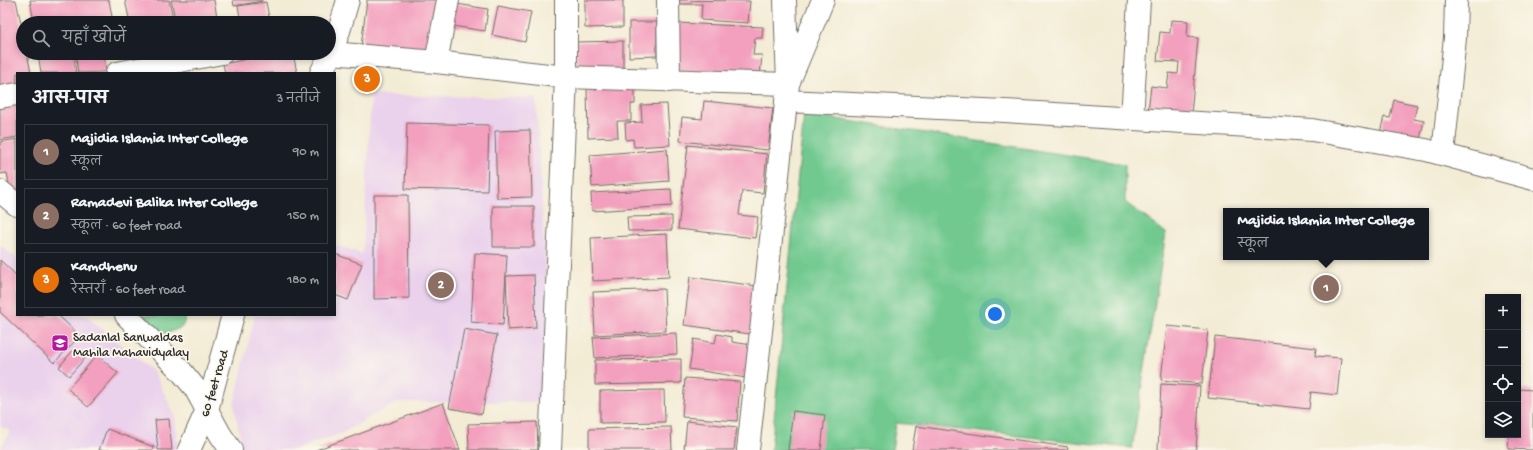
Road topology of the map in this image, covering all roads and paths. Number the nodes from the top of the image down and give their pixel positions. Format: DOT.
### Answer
graph roads {
  1 [pos="348,0"];
  2 [pos="448,0"];
  3 [pos="566,0"];
  4 [pos="668,0"];
  5 [pos="785,0"];
  6 [pos="823,0"];
  7 [pos="1139,0"];
  8 [pos="1456,0"];
  9 [pos="336,31"];
  10 [pos="336,40"];
  11 [pos="185,60"];
  12 [pos="326,60"];
  13 [pos="436,62"];
  14 [pos="122,72"];
  15 [pos="321,72"];
  16 [pos="566,77"];
  17 [pos="669,81"];
  18 [pos="787,92"];
  19 [pos="16,94"];
  20 [pos="0,97"];
  21 [pos="1132,119"];
  22 [pos="1443,154"];
  23 [pos="1533,179"];
  24 [pos="0,191"];
  25 [pos="16,204"];
  26 [pos="127,316"];
  27 [pos="233,316"];
  28 [pos="207,410"];
  29 [pos="189,450"];
  30 [pos="231,450"];
  31 [pos="550,450"];
  32 [pos="748,450"];
  1 -- 9 [label="street"];
  2 -- 13 [label="street"];
  3 -- 16 [label="street"];
  4 -- 17 [label="street"];
  5 -- 18 [label="street"];
  6 -- 18 [label="street"];
  7 -- 21 [label="street"];
  8 -- 22 [label="street"];
  10 -- 13 [label="street"];
  11 -- 14 [label="street"];
  12 -- 15 [label="street"];
  13 -- 16 [label="street"];
  16 -- 17 [label="street"];
  16 -- 31 [label="street"];
  17 -- 18 [label="street"];
  18 -- 21 [label="street"];
  18 -- 32 [label="street"];
  19 -- 20 [label="street"];
  21 -- 22 [label="street"];
  22 -- 23 [label="street"];
  24 -- 25 [label="street"];
  26 -- 28 [label="street"];
  27 -- 28 [label="street, 60 feet road"];
  28 -- 29 [label="street, 60 feet road"];
  28 -- 30 [label="street"];
}
